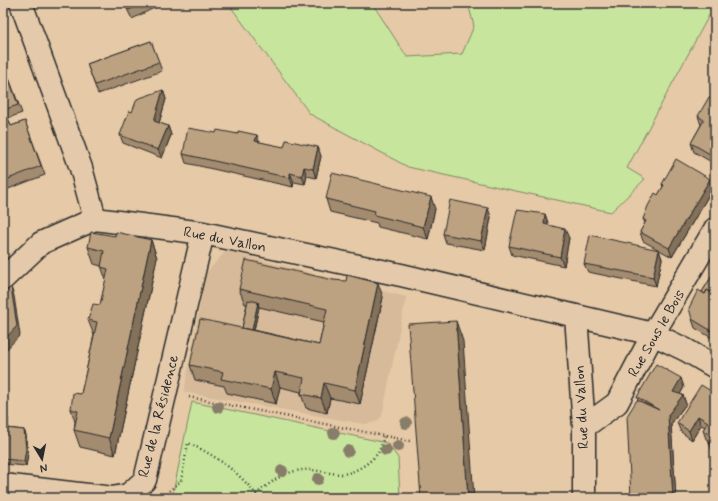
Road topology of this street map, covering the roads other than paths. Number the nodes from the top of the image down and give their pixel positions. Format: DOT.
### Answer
graph roads {
  1 [pos="21,3"];
  2 [pos="95,219"];
  3 [pos="715,229"];
  4 [pos="203,233"];
  5 [pos="3,279"];
  6 [pos="576,316"];
  7 [pos="653,334"];
  8 [pos="715,367"];
  9 [pos="584,427"];
  10 [pos="3,485"];
  11 [pos="584,498"];
  1 -- 2 [label="street"];
  2 -- 4 [label="street, Rue du Vallon"];
  2 -- 5 [label="street"];
  3 -- 7 [label="street, Rue Sous le Bois"];
  4 -- 6 [label="street, Rue du Vallon"];
  4 -- 10 [label="street, Rue de la Résidence"];
  6 -- 7 [label="street, Rue du Vallon"];
  6 -- 9 [label="street, Rue du Vallon"];
  7 -- 8 [label="street, Rue du Vallon"];
  7 -- 9 [label="street, Rue Sous le Bois"];
  9 -- 11 [label="street, Rue du Vallon"];
}
